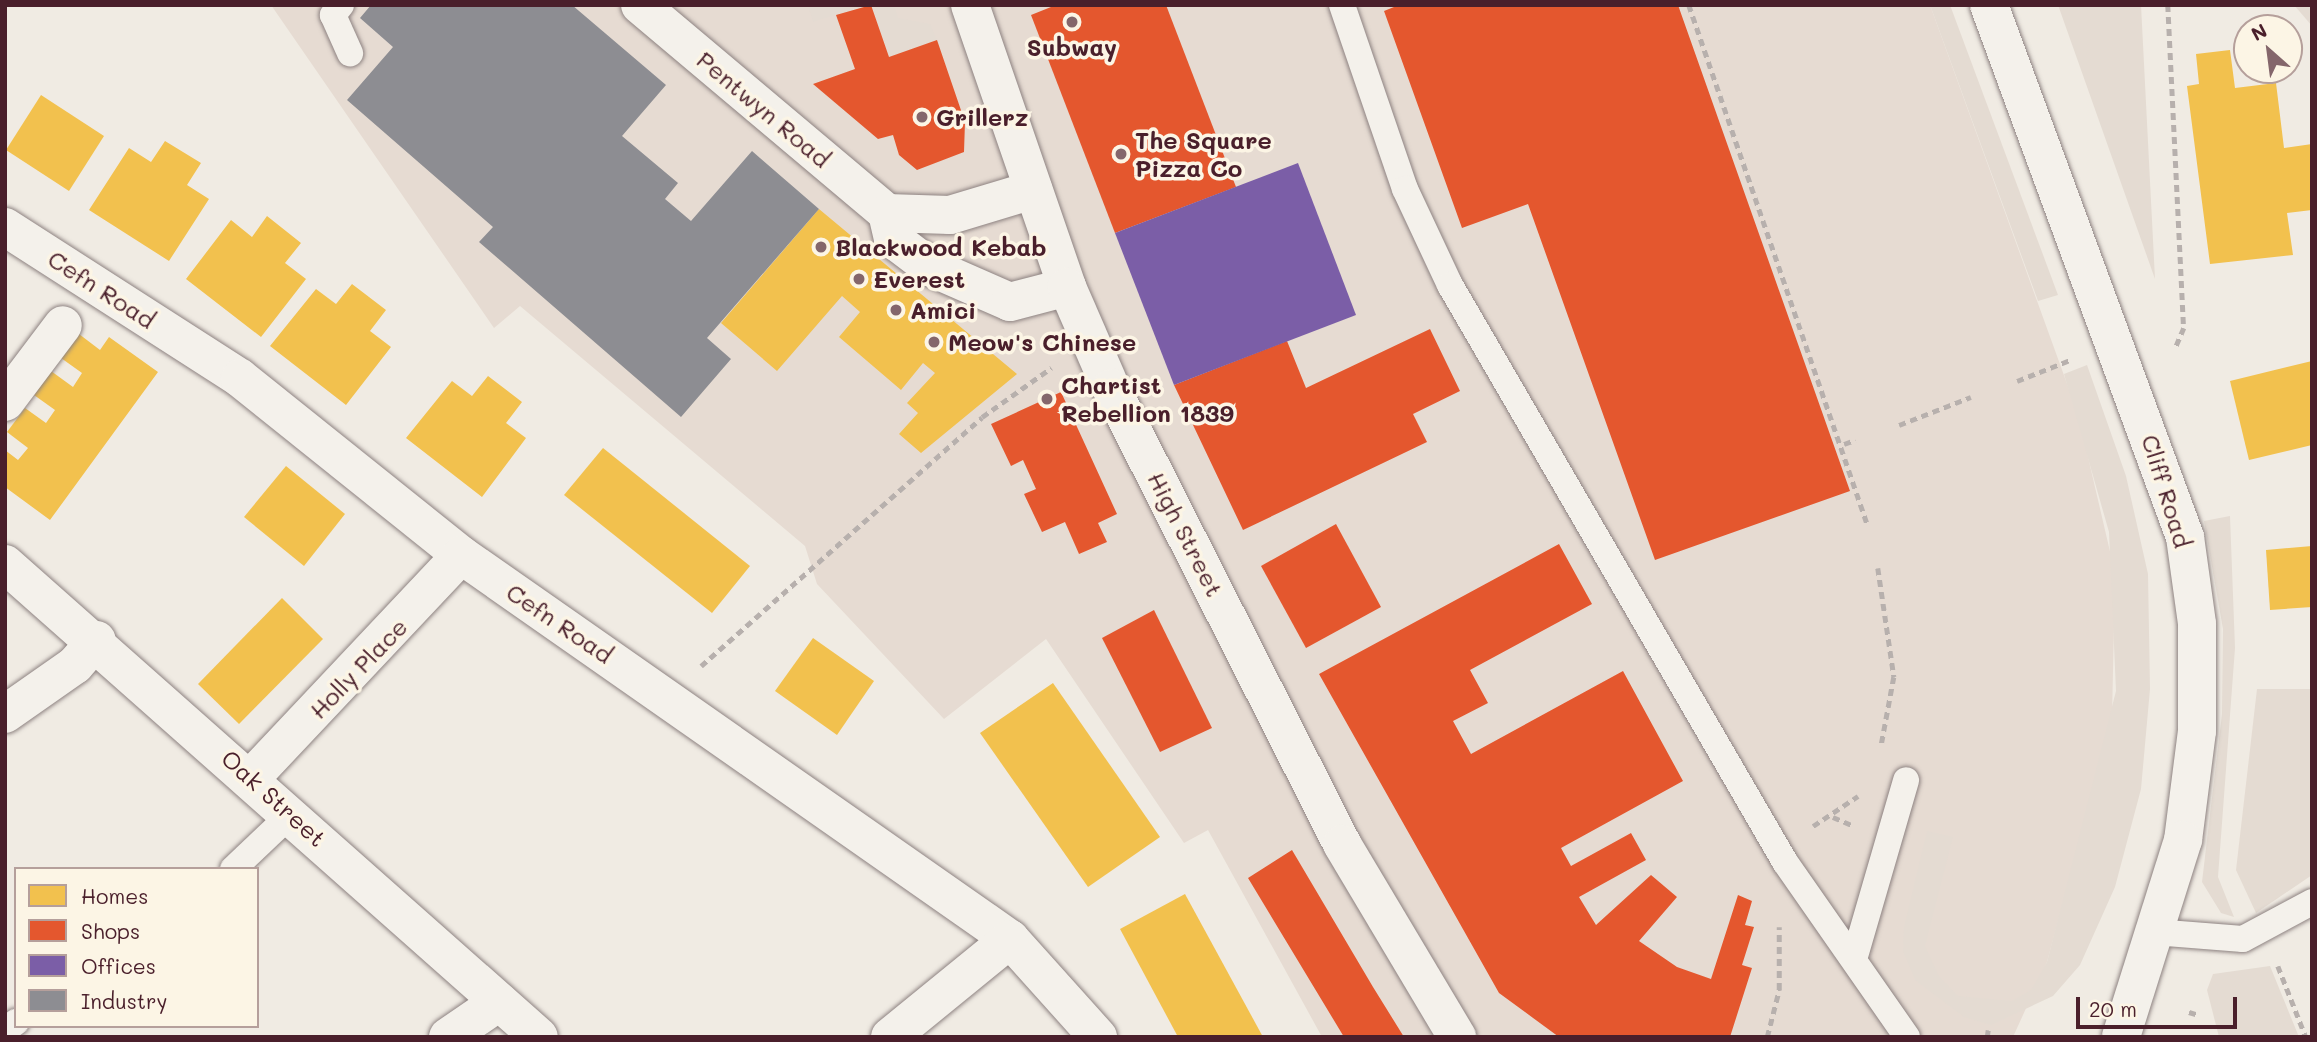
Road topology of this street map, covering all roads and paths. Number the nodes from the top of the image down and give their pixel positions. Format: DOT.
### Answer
graph roads {
  1 [pos="341,5"];
  2 [pos="640,5"];
  3 [pos="970,5"];
  4 [pos="1342,5"];
  5 [pos="1689,5"];
  6 [pos="1989,5"];
  7 [pos="2168,5"];
  8 [pos="350,53"];
  9 [pos="1033,190"];
  10 [pos="887,213"];
  11 [pos="5,227"];
  12 [pos="1067,287"];
  13 [pos="63,325"];
  14 [pos="2175,349"];
  15 [pos="2070,353"];
  16 [pos="1052,368"];
  17 [pos="2017,381"];
  18 [pos="1971,397"];
  19 [pos="5,402"];
  20 [pos="1899,425"];
  21 [pos="1855,440"];
  22 [pos="1844,444"];
  23 [pos="1867,523"];
  24 [pos="461,555"];
  25 [pos="5,564"];
  26 [pos="1878,568"];
  27 [pos="738,633"];
  28 [pos="97,640"];
  29 [pos="5,713"];
  30 [pos="1877,754"];
  31 [pos="251,778"];
  32 [pos="1906,780"];
  33 [pos="1863,785"];
  34 [pos="291,814"];
  35 [pos="1801,832"];
  36 [pos="235,867"];
  37 [pos="2312,902"];
  38 [pos="1779,914"];
  39 [pos="2154,932"];
  40 [pos="1010,939"];
  41 [pos="1855,956"];
  42 [pos="2271,956"];
  43 [pos="499,1002"];
  44 [pos="2189,1012"];
  45 [pos="2199,1015"];
  46 [pos="448,1037"];
  47 [pos="539,1037"];
  48 [pos="890,1037"];
  49 [pos="1098,1037"];
  50 [pos="1457,1037"];
  51 [pos="1766,1037"];
  52 [pos="1907,1037"];
  53 [pos="2121,1037"];
  54 [pos="2306,1037"];
  1 -- 8 [label="lane"];
  2 -- 10 [label="street, Pentwyn Road"];
  3 -- 9 [label="street, High Street"];
  4 -- 41 [label="lane"];
  5 -- 22 [label="path"];
  6 -- 39 [label="street, Cliff Road"];
  7 -- 14 [label="path"];
  9 -- 10 [label="street"];
  9 -- 12 [label="street, High Street"];
  10 -- 12 [label="street, Pentwyn Road"];
  11 -- 24 [label="street, Cefn Road"];
  12 -- 50 [label="street, High Street"];
  13 -- 19 [label="street"];
  15 -- 17 [label="path"];
  16 -- 27 [label="path"];
  18 -- 20 [label="path"];
  21 -- 22 [label="path"];
  22 -- 23 [label="path"];
  24 -- 31 [label="street, Holly Place"];
  24 -- 40 [label="street, Cefn Road"];
  25 -- 28 [label="street, Oak Street"];
  26 -- 30 [label="path"];
  28 -- 29 [label="street"];
  28 -- 31 [label="street, Oak Street"];
  31 -- 34 [label="street, Oak Street"];
  32 -- 41 [label="lane"];
  33 -- 35 [label="path"];
  34 -- 36 [label="lane"];
  34 -- 43 [label="street, Oak Street"];
  37 -- 39 [label="lane"];
  38 -- 51 [label="path"];
  39 -- 53 [label="street, Cliff Road"];
  40 -- 48 [label="street"];
  40 -- 49 [label="street, Cefn Road"];
  41 -- 52 [label="lane"];
  42 -- 54 [label="path"];
  43 -- 46 [label="street"];
  43 -- 47 [label="street, Oak Street"];
  44 -- 45 [label="path"];
}
